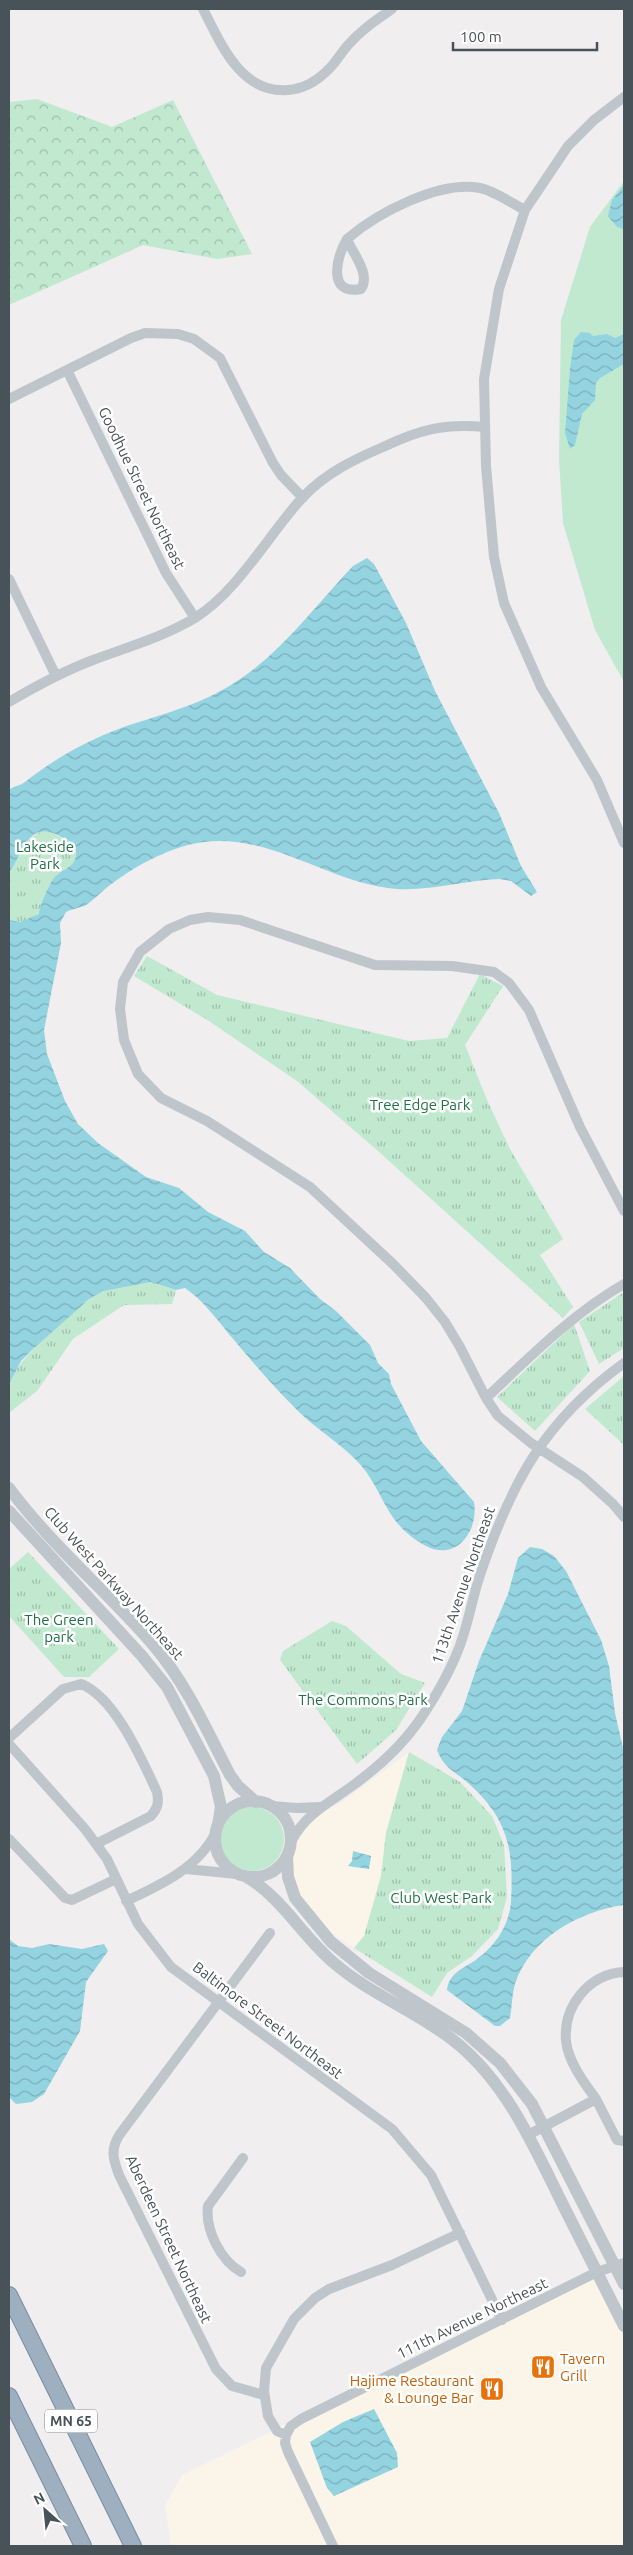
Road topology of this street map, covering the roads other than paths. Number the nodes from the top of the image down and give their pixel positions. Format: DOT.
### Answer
graph roads {
  1 [pos="203,9"];
  2 [pos="392,9"];
  3 [pos="624,97"];
  4 [pos="525,210"];
  5 [pos="347,239"];
  6 [pos="67,370"];
  7 [pos="9,399"];
  8 [pos="485,427"];
  9 [pos="303,498"];
  10 [pos="9,578"];
  11 [pos="194,618"];
  12 [pos="56,676"];
  13 [pos="9,702"];
  14 [pos="624,843"];
  15 [pos="624,1211"];
  16 [pos="624,1284"];
  17 [pos="624,1363"];
  18 [pos="486,1398"];
  19 [pos="538,1448"];
  20 [pos="9,1488"];
  21 [pos="9,1511"];
  22 [pos="624,1517"];
  23 [pos="9,1738"];
  24 [pos="9,1744"];
  25 [pos="256,1802"];
  26 [pos="271,1806"];
  27 [pos="319,1807"];
  28 [pos="217,1828"];
  29 [pos="9,1839"];
  30 [pos="291,1842"];
  31 [pos="96,1844"];
  32 [pos="287,1856"];
  33 [pos="186,1869"];
  34 [pos="241,1875"];
  35 [pos="116,1878"];
  36 [pos="126,1901"];
  37 [pos="270,1933"];
  38 [pos="624,1972"];
  39 [pos="218,2002"];
  40 [pos="596,2099"];
  41 [pos="544,2127"];
  42 [pos="528,2134"];
  43 [pos="624,2141"];
  44 [pos="243,2158"];
  45 [pos="460,2233"];
  46 [pos="620,2264"];
  47 [pos="241,2272"];
  48 [pos="597,2272"];
  49 [pos="624,2284"];
  50 [pos="9,2295"];
  51 [pos="502,2320"];
  52 [pos="624,2326"];
  53 [pos="264,2395"];
  54 [pos="9,2396"];
  55 [pos="286,2435"];
  56 [pos="83,2546"];
  57 [pos="133,2546"];
  58 [pos="333,2546"];
  1 -- 2 [label="street"];
  3 -- 4 [label="street"];
  4 -- 5 [label="street"];
  4 -- 8 [label="street"];
  5 -- 5 [label="street"];
  6 -- 7 [label="street"];
  6 -- 9 [label="street"];
  6 -- 11 [label="street, Goodhue Street Northeast"];
  8 -- 9 [label="street"];
  8 -- 14 [label="street"];
  9 -- 11 [label="street"];
  10 -- 12 [label="street"];
  11 -- 12 [label="street"];
  12 -- 13 [label="street"];
  15 -- 18 [label="street"];
  16 -- 18 [label="street"];
  17 -- 19 [label="street, 113th Avenue Northeast"];
  18 -- 19 [label="street"];
  19 -- 22 [label="street"];
  19 -- 27 [label="street, 113th Avenue Northeast"];
  20 -- 25 [label="street, Club West Parkway Northeast"];
  21 -- 28 [label="street"];
  23 -- 31 [label="street"];
  24 -- 31 [label="street, Baltimore Street Northeast"];
  25 -- 26 [label="street"];
  25 -- 28 [label="street"];
  26 -- 27 [label="street, 113th Avenue Northeast"];
  26 -- 30 [label="street"];
  27 -- 30 [label="street, 113th Avenue Northeast"];
  28 -- 33 [label="street"];
  28 -- 34 [label="street"];
  29 -- 35 [label="street"];
  30 -- 32 [label="street"];
  31 -- 35 [label="street, Baltimore Street Northeast"];
  32 -- 34 [label="street"];
  32 -- 41 [label="street"];
  33 -- 34 [label="street"];
  33 -- 36 [label="street"];
  34 -- 42 [label="street"];
  35 -- 36 [label="street, Baltimore Street Northeast"];
  36 -- 39 [label="street, Baltimore Street Northeast"];
  37 -- 39 [label="street, Aberdeen Street Northeast"];
  38 -- 40 [label="street"];
  39 -- 45 [label="street, Baltimore Street Northeast"];
  39 -- 53 [label="street, Aberdeen Street Northeast"];
  40 -- 41 [label="street"];
  40 -- 43 [label="street"];
  41 -- 42 [label="street"];
  41 -- 46 [label="street"];
  42 -- 48 [label="street"];
  44 -- 47 [label="street"];
  45 -- 51 [label="street, Baltimore Street Northeast"];
  45 -- 53 [label="street"];
  46 -- 48 [label="street, 111th Avenue Northeast"];
  46 -- 49 [label="street"];
  48 -- 51 [label="street, 111th Avenue Northeast"];
  48 -- 52 [label="street"];
  50 -- 57 [label="highway, MN 65"];
  51 -- 55 [label="street, 111th Avenue Northeast"];
  53 -- 55 [label="street"];
  54 -- 56 [label="highway, MN 65"];
  55 -- 58 [label="street"];
}
